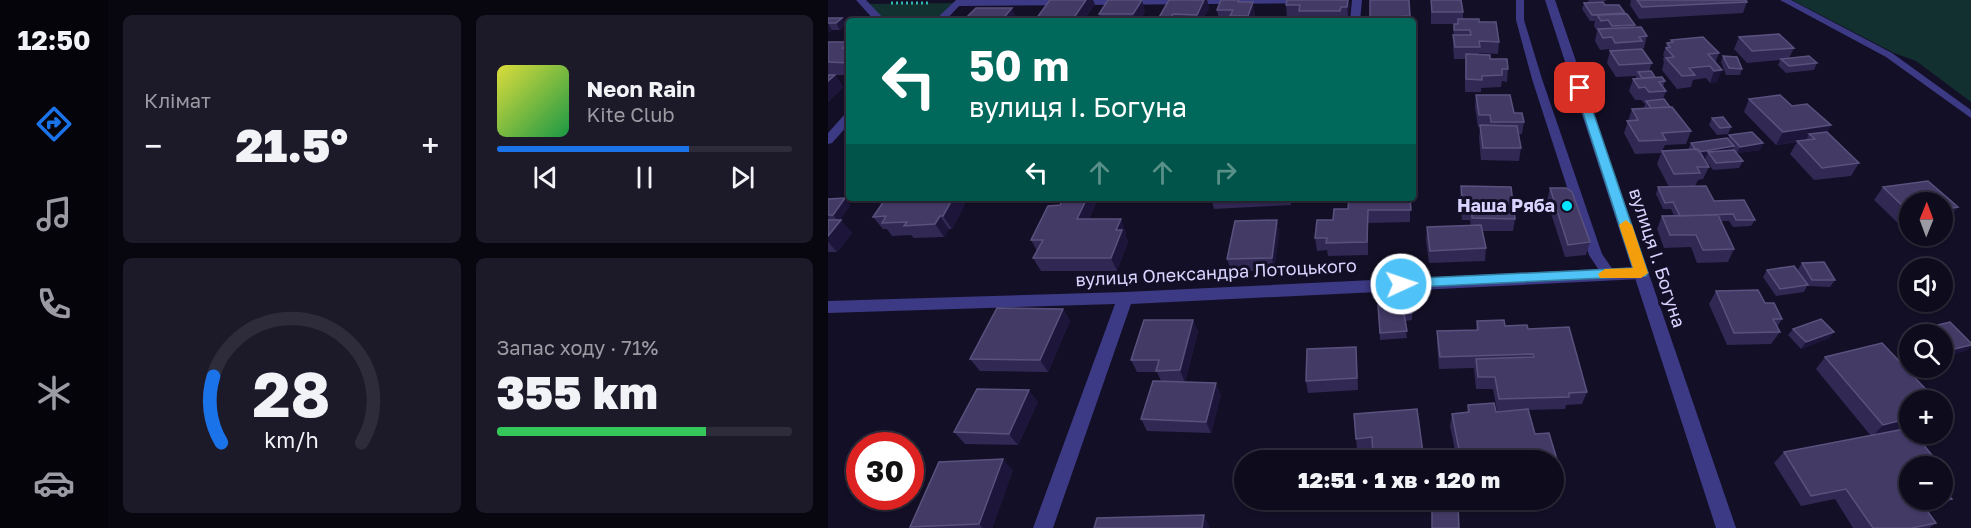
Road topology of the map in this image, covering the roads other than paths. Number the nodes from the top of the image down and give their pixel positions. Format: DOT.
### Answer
graph roads {
  1 [pos="1339,0"];
  2 [pos="1357,0"];
  3 [pos="1520,0"];
  4 [pos="1550,0"];
  5 [pos="1784,0"];
  6 [pos="862,2"];
  7 [pos="878,18"];
  8 [pos="942,18"];
  9 [pos="1355,18"];
  10 [pos="1971,115"];
  11 [pos="846,120"];
  12 [pos="828,140"];
  13 [pos="1641,273"];
  14 [pos="1609,274"];
  15 [pos="1125,297"];
  16 [pos="828,306"];
  17 [pos="1043,528"];
  18 [pos="1726,528"];
  1 -- 8 [label="street"];
  2 -- 9 [label="street"];
  3 -- 14 [label="lane"];
  4 -- 13 [label="street, вулиця І. Богуна"];
  5 -- 10 [label="lane"];
  6 -- 7 [label="street"];
  11 -- 12 [label="street"];
  13 -- 14 [label="street, вулиця Олександра Лотоцького"];
  13 -- 18 [label="street, вулиця І. Богуна"];
  14 -- 15 [label="street, вулиця Олександра Лотоцького"];
  15 -- 16 [label="street, вулиця Олександра Лотоцького"];
  15 -- 17 [label="street"];
}
